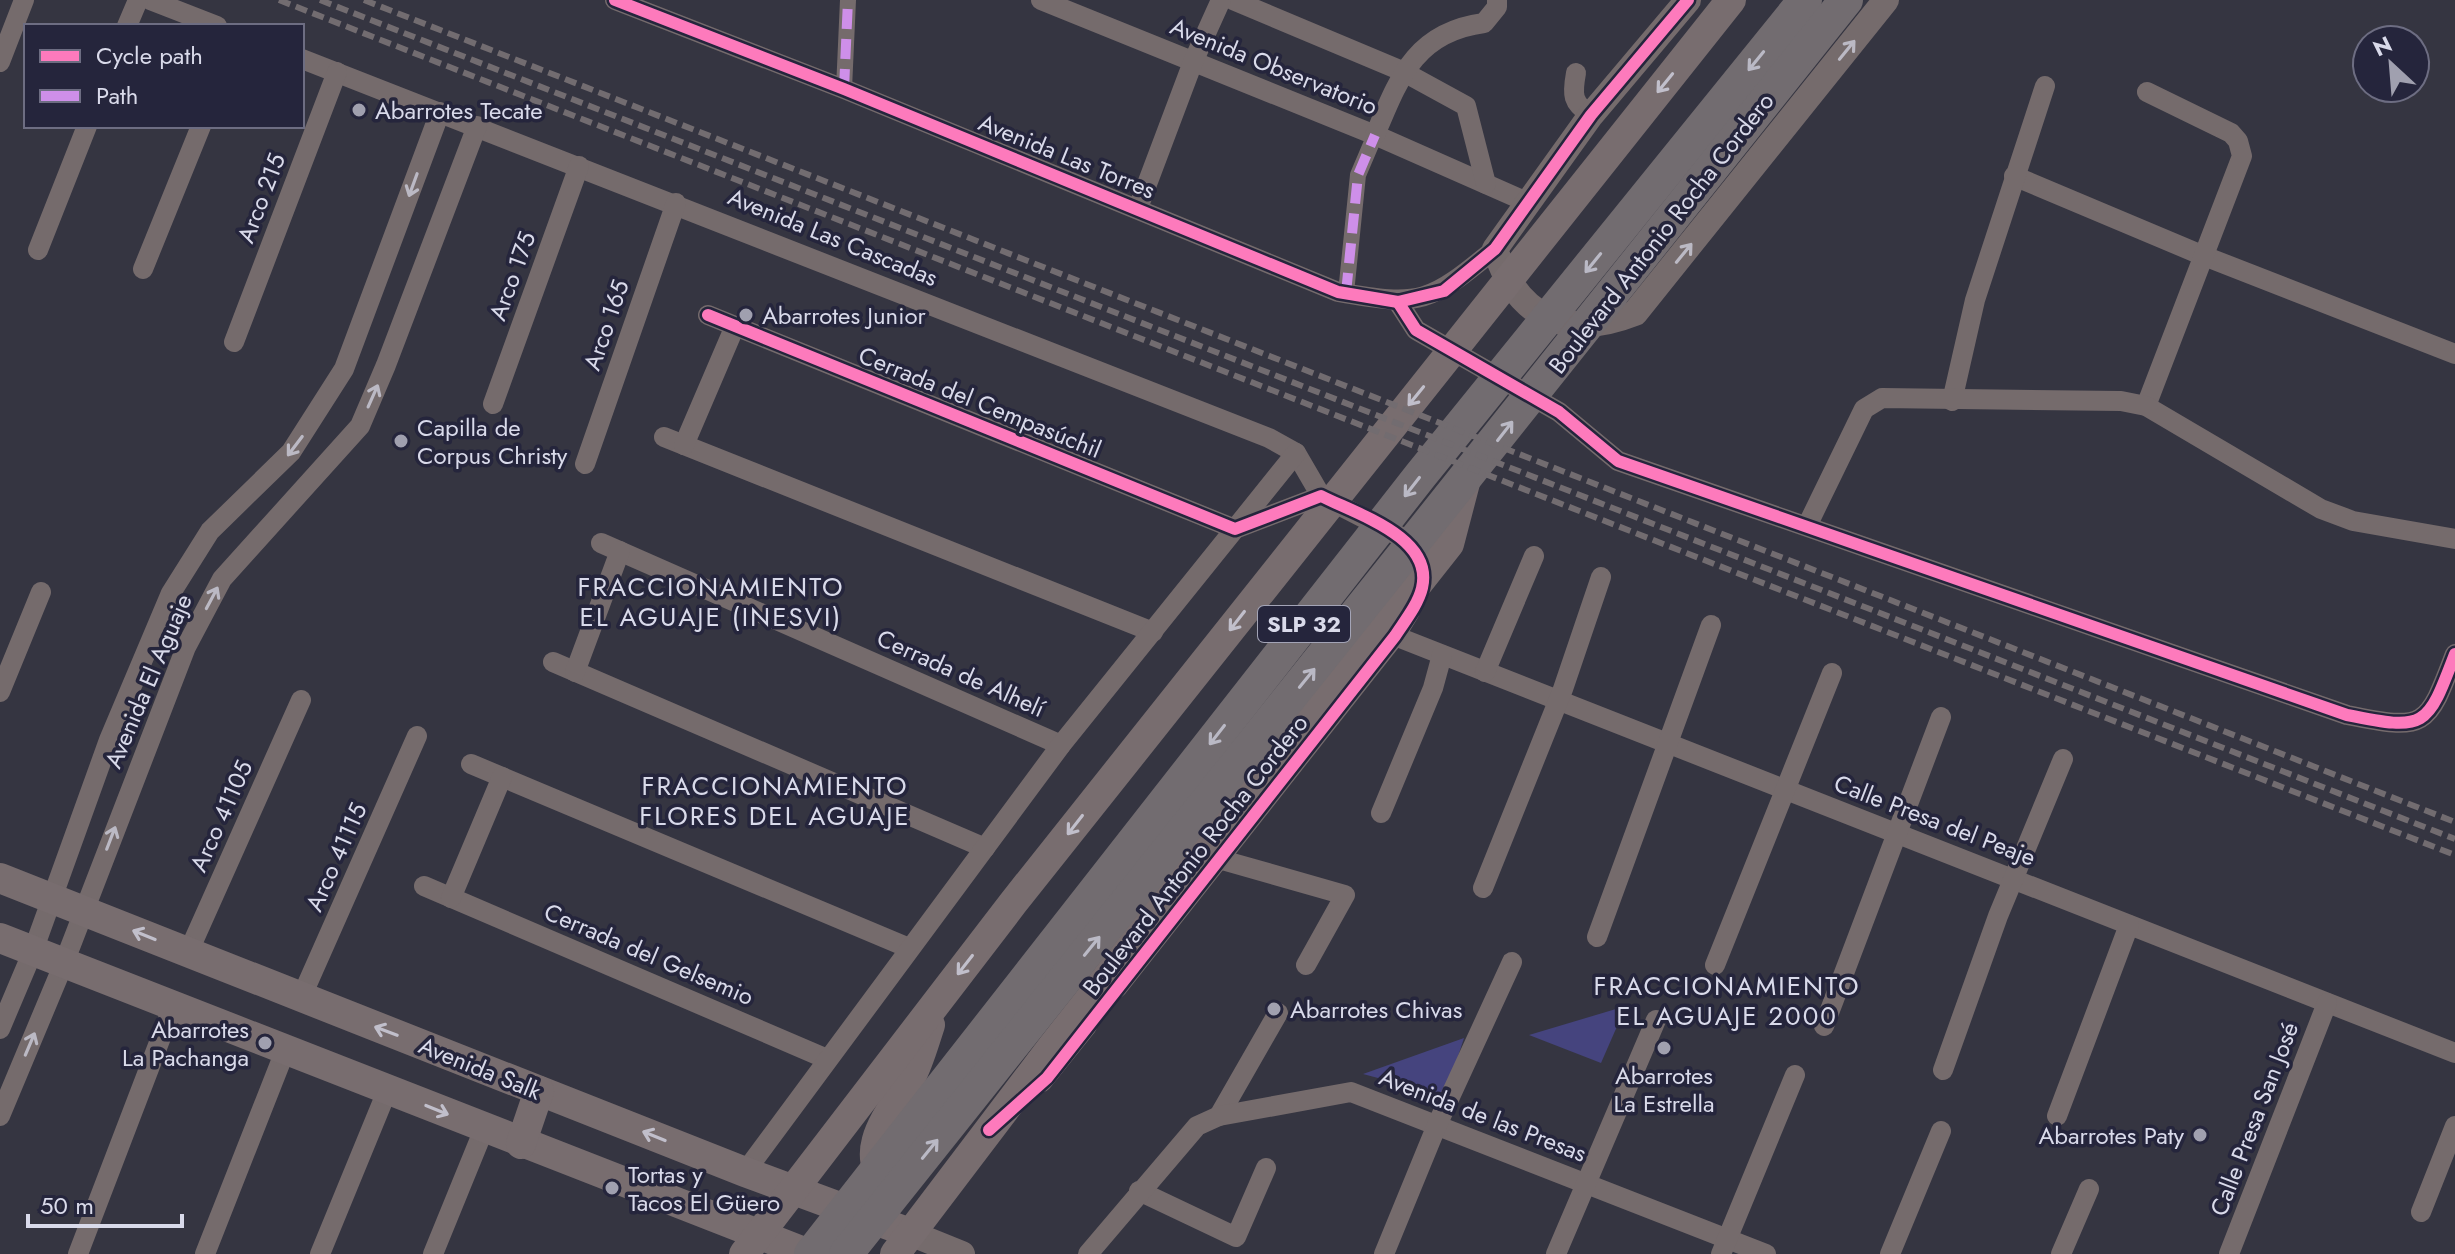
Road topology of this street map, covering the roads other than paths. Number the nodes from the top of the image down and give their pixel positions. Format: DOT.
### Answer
graph roads {
  1 [pos="24,0"];
  2 [pos="138,0"];
  3 [pos="150,0"];
  4 [pos="615,0"];
  5 [pos="848,0"];
  6 [pos="1041,0"];
  7 [pos="1221,0"];
  8 [pos="1233,0"];
  9 [pos="1497,0"];
  10 [pos="1688,0"];
  11 [pos="1731,0"];
  12 [pos="1805,0"];
  13 [pos="1846,0"];
  14 [pos="1886,0"];
  15 [pos="128,24"];
  16 [pos="212,24"];
  17 [pos="304,60"];
  18 [pos="0,62"];
  19 [pos="1193,62"];
  20 [pos="1402,71"];
  21 [pos="337,72"];
  22 [pos="1576,73"];
  23 [pos="2045,86"];
  24 [pos="844,89"];
  25 [pos="2147,92"];
  26 [pos="440,112"];
  27 [pos="1591,115"];
  28 [pos="477,126"];
  29 [pos="86,128"];
  30 [pos="200,128"];
  31 [pos="1375,135"];
  32 [pos="579,166"];
  33 [pos="2014,176"];
  34 [pos="1486,184"];
  35 [pos="1527,202"];
  36 [pos="676,203"];
  37 [pos="1138,208"];
  38 [pos="1495,249"];
  39 [pos="38,250"];
  40 [pos="2204,256"];
  41 [pos="143,269"];
  42 [pos="1346,293"];
  43 [pos="1398,302"];
  44 [pos="708,315"];
  45 [pos="735,326"];
  46 [pos="234,342"];
  47 [pos="2455,354"];
  48 [pos="1952,401"];
  49 [pos="493,404"];
  50 [pos="2146,406"];
  51 [pos="664,437"];
  52 [pos="684,445"];
  53 [pos="1296,453"];
  54 [pos="585,464"];
  55 [pos="1466,479"];
  56 [pos="1321,496"];
  57 [pos="1807,526"];
  58 [pos="1235,529"];
  59 [pos="2455,539"];
  60 [pos="1534,556"];
  61 [pos="1601,577"];
  62 [pos="41,592"];
  63 [pos="1711,625"];
  64 [pos="1153,632"];
  65 [pos="1395,636"];
  66 [pos="2455,654"];
  67 [pos="1442,655"];
  68 [pos="553,662"];
  69 [pos="575,672"];
  70 [pos="1485,672"];
  71 [pos="1832,673"];
  72 [pos="0,692"];
  73 [pos="301,700"];
  74 [pos="1559,701"];
  75 [pos="1941,717"];
  76 [pos="417,736"];
  77 [pos="1670,744"];
  78 [pos="1061,745"];
  79 [pos="2063,759"];
  80 [pos="471,764"];
  81 [pos="502,777"];
  82 [pos="1785,790"];
  83 [pos="1381,813"];
  84 [pos="1897,834"];
  85 [pos="985,848"];
  86 [pos="1222,860"];
  87 [pos="0,878"];
  88 [pos="2013,879"];
  89 [pos="424,886"];
  90 [pos="1483,888"];
  91 [pos="451,898"];
  92 [pos="52,899"];
  93 [pos="83,911"];
  94 [pos="2129,925"];
  95 [pos="1597,937"];
  96 [pos="0,938"];
  97 [pos="909,948"];
  98 [pos="33,951"];
  99 [pos="188,953"];
  100 [pos="1512,962"];
  101 [pos="64,963"];
  102 [pos="1306,965"];
  103 [pos="1715,965"];
  104 [pos="941,997"];
  105 [pos="301,998"];
  106 [pos="2327,1003"];
  107 [pos="173,1006"];
  108 [pos="1278,1013"];
  109 [pos="1656,1020"];
  110 [pos="1824,1026"];
  111 [pos="0,1029"];
  112 [pos="285,1051"];
  113 [pos="2455,1053"];
  114 [pos="827,1059"];
  115 [pos="1943,1070"];
  116 [pos="1795,1075"];
  117 [pos="387,1091"];
  118 [pos="539,1091"];
  119 [pos="0,1116"];
  120 [pos="1219,1116"];
  121 [pos="2057,1116"];
  122 [pos="1437,1125"];
  123 [pos="2455,1126"];
  124 [pos="484,1129"];
  125 [pos="989,1130"];
  126 [pos="1941,1131"];
  127 [pos="521,1144"];
  128 [pos="961,1166"];
  129 [pos="1266,1168"];
  130 [pos="745,1172"];
  131 [pos="1584,1183"];
  132 [pos="2089,1189"];
  133 [pos="792,1191"];
  134 [pos="1139,1191"];
  135 [pos="2421,1212"];
  136 [pos="902,1244"];
  137 [pos="750,1245"];
  138 [pos="1724,1246"];
  139 [pos="78,1254"];
  140 [pos="205,1254"];
  141 [pos="320,1254"];
  142 [pos="433,1254"];
  143 [pos="810,1254"];
  144 [pos="846,1254"];
  145 [pos="962,1254"];
  146 [pos="1088,1254"];
  147 [pos="1384,1254"];
  148 [pos="1556,1254"];
  149 [pos="1766,1254"];
  150 [pos="1890,1254"];
  151 [pos="2061,1254"];
  152 [pos="2229,1254"];
  1 -- 18 [label="street"];
  2 -- 15 [label="street"];
  3 -- 16 [label="street"];
  4 -- 24 [label="street, Avenida Las Torres"];
  5 -- 24 [label="street"];
  6 -- 19 [label="street, Avenida Observatorio"];
  7 -- 19 [label="street"];
  8 -- 20 [label="street, Avenida Observatorio"];
  9 -- 20 [label="street"];
  10 -- 27 [label="street"];
  11 -- 104 [label="main road, one-way"];
  12 -- 143 [label="highway, Boulevard Antonio Rocha Cordero / SLP 32, one-way"];
  55 -- 13 [label="highway, Boulevard Antonio Rocha Cordero / SLP 32, one-way"];
  38 -- 14 [label="street, one-way"];
  17 -- 21 [label="street, Avenida Las Cascadas"];
  19 -- 31 [label="street, Avenida Observatorio"];
  19 -- 37 [label="street"];
  20 -- 31 [label="street"];
  20 -- 34 [label="street, Avenida Observatorio"];
  21 -- 26 [label="street, Avenida Las Cascadas"];
  21 -- 46 [label="street, Arco 215"];
  22 -- 27 [label="street"];
  23 -- 33 [label="street"];
  24 -- 37 [label="street, Avenida Las Torres"];
  25 -- 40 [label="street"];
  26 -- 28 [label="street, Avenida Las Cascadas"];
  26 -- 92 [label="street, Avenida El Aguaje, one-way"];
  27 -- 35 [label="street"];
  28 -- 32 [label="street, Avenida Las Cascadas"];
  93 -- 28 [label="street, Avenida El Aguaje, one-way"];
  29 -- 39 [label="street"];
  30 -- 41 [label="street"];
  31 -- 34 [label="street, Avenida Observatorio"];
  31 -- 42 [label="street"];
  32 -- 36 [label="street, Avenida Las Cascadas"];
  32 -- 49 [label="street, Arco 175"];
  33 -- 40 [label="street"];
  33 -- 48 [label="street"];
  34 -- 35 [label="street, Avenida Observatorio"];
  35 -- 38 [label="street"];
  36 -- 53 [label="street, Avenida Las Cascadas"];
  36 -- 54 [label="street, Arco 165"];
  37 -- 42 [label="street, Avenida Las Torres"];
  38 -- 43 [label="street, Avenida Las Torres"];
  40 -- 47 [label="street"];
  40 -- 50 [label="street"];
  42 -- 43 [label="street, Avenida Las Torres"];
  43 -- 57 [label="street"];
  44 -- 45 [label="street, Cerrada del Cempasúchil"];
  45 -- 52 [label="street"];
  45 -- 58 [label="street, Cerrada del Cempasúchil"];
  48 -- 50 [label="street"];
  48 -- 57 [label="street"];
  50 -- 59 [label="street"];
  51 -- 52 [label="street"];
  52 -- 64 [label="street"];
  53 -- 56 [label="street"];
  53 -- 58 [label="street"];
  55 -- 125 [label="main road"];
  144 -- 55 [label="highway, Boulevard Antonio Rocha Cordero / SLP 32, one-way"];
  56 -- 58 [label="street"];
  56 -- 65 [label="street, Boulevard Antonio Rocha Cordero"];
  57 -- 66 [label="street"];
  58 -- 64 [label="street"];
  60 -- 70 [label="street"];
  61 -- 74 [label="street"];
  62 -- 72 [label="street"];
  63 -- 77 [label="street"];
  64 -- 78 [label="street"];
  65 -- 67 [label="street, Calle Presa del Peaje"];
  65 -- 86 [label="street, Boulevard Antonio Rocha Cordero"];
  67 -- 70 [label="street, Calle Presa del Peaje"];
  67 -- 83 [label="street"];
  68 -- 69 [label="street"];
  69 -- 78 [label="street, Cerrada de Alhelí"];
  69 -- 85 [label="street"];
  70 -- 74 [label="street, Calle Presa del Peaje"];
  71 -- 82 [label="street"];
  73 -- 99 [label="street, Arco 41105"];
  74 -- 77 [label="street, Calle Presa del Peaje"];
  74 -- 90 [label="street"];
  75 -- 84 [label="street"];
  76 -- 105 [label="street, Arco 41115"];
  77 -- 82 [label="street, Calle Presa del Peaje"];
  77 -- 95 [label="street"];
  78 -- 85 [label="street"];
  79 -- 88 [label="street"];
  80 -- 81 [label="street"];
  81 -- 91 [label="street"];
  81 -- 97 [label="street"];
  82 -- 84 [label="street, Calle Presa del Peaje"];
  82 -- 103 [label="street"];
  84 -- 88 [label="street, Calle Presa del Peaje"];
  84 -- 110 [label="street"];
  85 -- 97 [label="street"];
  86 -- 102 [label="street"];
  86 -- 125 [label="street, Boulevard Antonio Rocha Cordero"];
  87 -- 92 [label="main road, Avenida Salk"];
  88 -- 94 [label="street, Calle Presa del Peaje"];
  88 -- 115 [label="street"];
  89 -- 91 [label="street, Cerrada del Gelsemio"];
  91 -- 114 [label="street, Cerrada del Gelsemio"];
  92 -- 93 [label="main road, Avenida Salk"];
  92 -- 98 [label="street, Avenida El Aguaje"];
  99 -- 93 [label="main road, Avenida Salk, one-way"];
  93 -- 101 [label="street, Avenida El Aguaje"];
  94 -- 106 [label="street, Calle Presa del Peaje"];
  94 -- 121 [label="street"];
  96 -- 98 [label="main road"];
  97 -- 114 [label="street"];
  98 -- 101 [label="main road"];
  98 -- 111 [label="street, Avenida El Aguaje"];
  99 -- 105 [label="main road, Avenida Salk"];
  100 -- 122 [label="street"];
  101 -- 107 [label="main road"];
  119 -- 101 [label="street, Avenida El Aguaje, one-way"];
  104 -- 128 [label="main road"];
  104 -- 133 [label="main road"];
  118 -- 105 [label="main road, Avenida Salk, one-way"];
  106 -- 113 [label="street, Calle Presa del Peaje"];
  106 -- 152 [label="street, Calle Presa San José"];
  107 -- 112 [label="main road"];
  107 -- 139 [label="street"];
  108 -- 120 [label="street"];
  109 -- 131 [label="street"];
  112 -- 117 [label="main road"];
  112 -- 140 [label="street"];
  114 -- 130 [label="street"];
  116 -- 138 [label="street"];
  117 -- 124 [label="main road, one-way"];
  117 -- 141 [label="street"];
  118 -- 127 [label="main road"];
  130 -- 118 [label="main road, Avenida Salk, one-way"];
  120 -- 122 [label="street, Avenida de las Presas"];
  120 -- 134 [label="street, Avenida de las Presas"];
  122 -- 131 [label="street, Avenida de las Presas"];
  122 -- 147 [label="street"];
  123 -- 135 [label="street"];
  124 -- 127 [label="main road"];
  124 -- 142 [label="street"];
  125 -- 128 [label="main road, Boulevard Antonio Rocha Cordero"];
  126 -- 150 [label="street"];
  127 -- 137 [label="main road"];
  128 -- 136 [label="main road, Boulevard Antonio Rocha Cordero"];
  129 -- 134 [label="street"];
  130 -- 133 [label="main road, Avenida Salk"];
  131 -- 138 [label="street, Avenida de las Presas"];
  131 -- 148 [label="street"];
  132 -- 151 [label="street"];
  133 -- 136 [label="main road, Avenida Salk"];
  133 -- 137 [label="main road"];
  134 -- 146 [label="street, Avenida de las Presas"];
  136 -- 145 [label="street, Avenida Salk"];
  137 -- 143 [label="main road"];
  138 -- 149 [label="street, Avenida de las Presas"];
}
